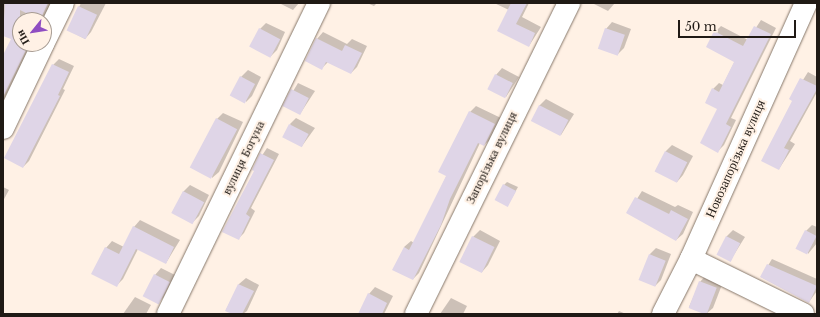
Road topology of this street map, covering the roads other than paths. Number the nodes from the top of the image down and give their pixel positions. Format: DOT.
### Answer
graph roads {
  1 [pos="63,3"];
  2 [pos="319,3"];
  3 [pos="569,3"];
  4 [pos="806,3"];
  5 [pos="52,26"];
  6 [pos="40,52"];
  7 [pos="3,128"];
  8 [pos="691,259"];
  9 [pos="168,314"];
  10 [pos="416,314"];
  11 [pos="663,314"];
  12 [pos="803,314"];
  1 -- 5 [label="street"];
  2 -- 9 [label="street, вулиця Богуна"];
  3 -- 10 [label="street, Запорізька вулиця"];
  4 -- 8 [label="street, Новозапорізька вулиця"];
  6 -- 7 [label="street"];
  8 -- 11 [label="street, Новозапорізька вулиця"];
  8 -- 12 [label="street"];
}
